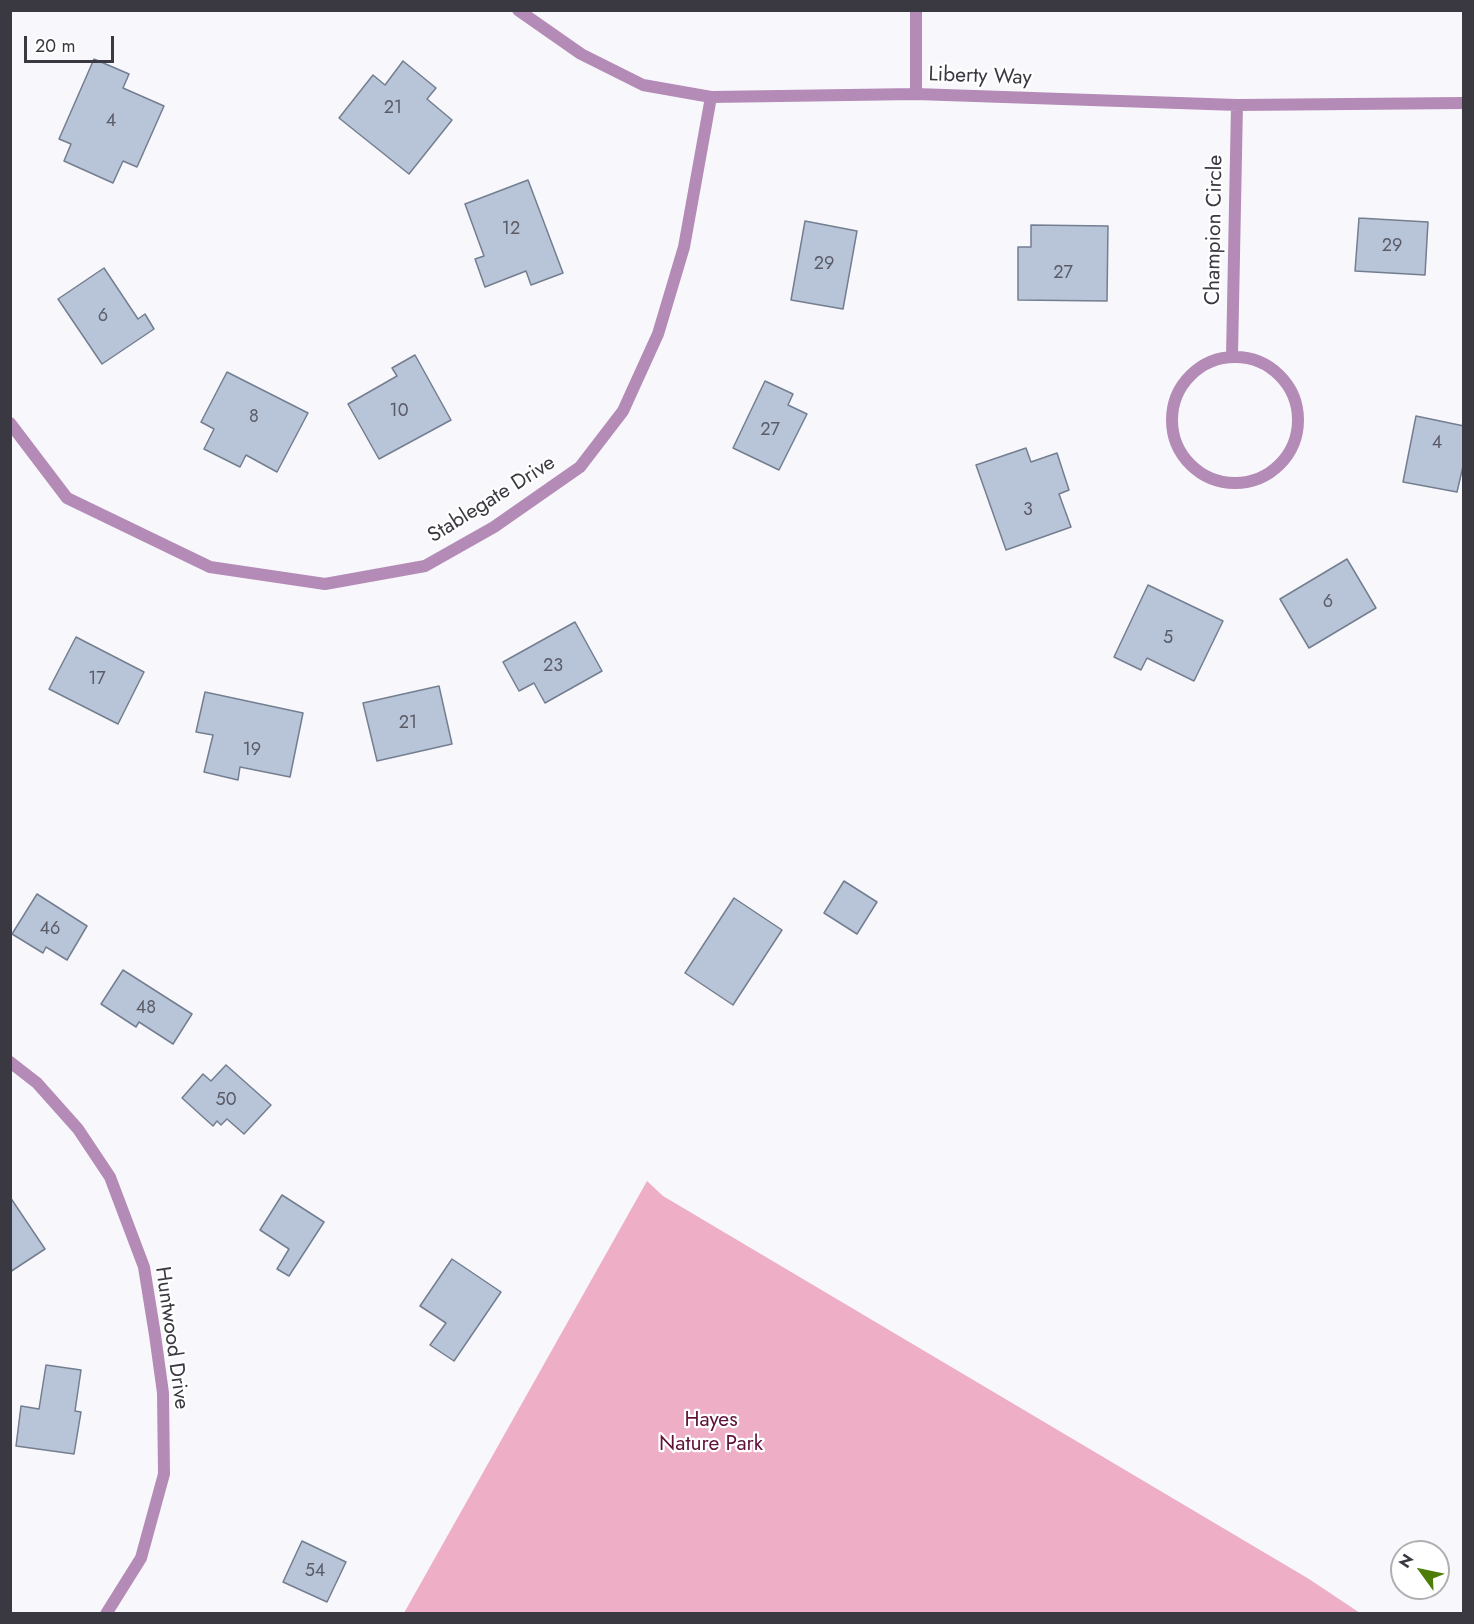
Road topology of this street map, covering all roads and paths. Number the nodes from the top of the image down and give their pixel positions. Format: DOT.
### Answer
graph roads {
  1 [pos="518,10"];
  2 [pos="916,10"];
  3 [pos="916,94"];
  4 [pos="711,97"];
  5 [pos="1464,103"];
  6 [pos="1237,105"];
  7 [pos="1232,356"];
  8 [pos="10,423"];
  9 [pos="10,1062"];
  10 [pos="106,1614"];
  1 -- 4 [label="street, Liberty Way"];
  2 -- 3 [label="street"];
  3 -- 4 [label="street, Liberty Way"];
  3 -- 6 [label="street, Liberty Way"];
  4 -- 8 [label="street, Stablegate Drive"];
  5 -- 6 [label="street, Liberty Way"];
  6 -- 7 [label="street, Champion Circle"];
  7 -- 7 [label="street"];
  9 -- 10 [label="street, Huntwood Drive"];
}
